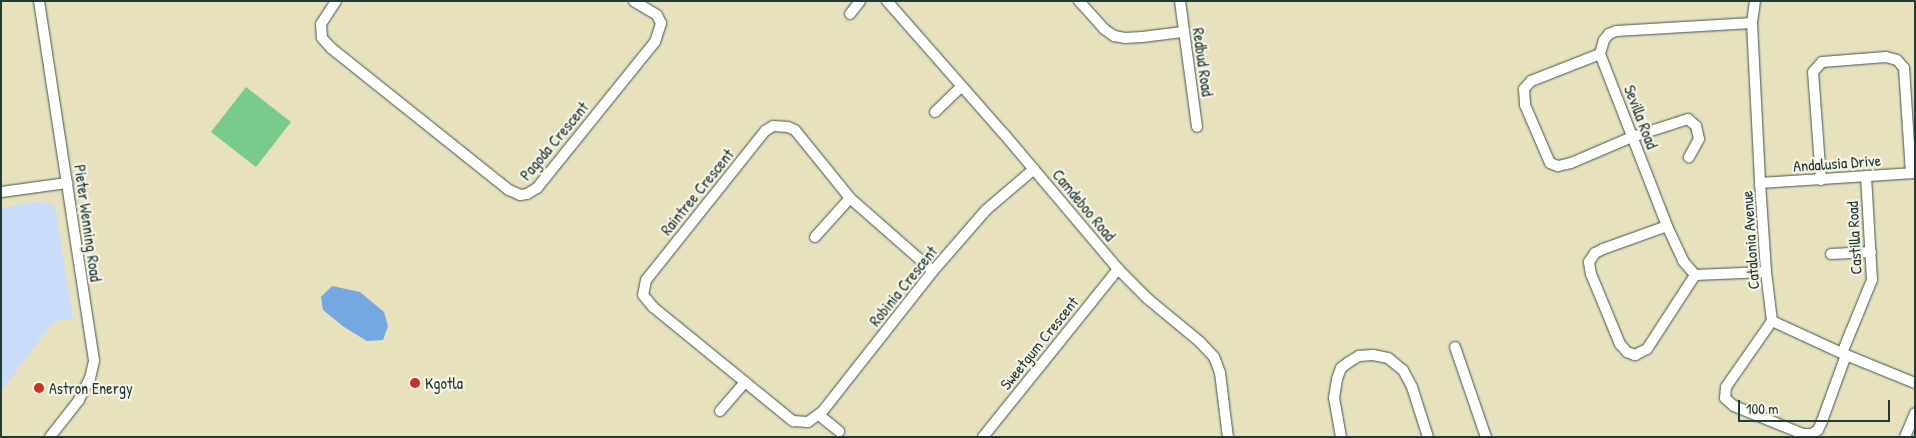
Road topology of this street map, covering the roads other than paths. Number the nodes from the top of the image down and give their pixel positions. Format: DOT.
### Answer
graph roads {
  1 [pos="39,1"];
  2 [pos="336,1"];
  3 [pos="634,1"];
  4 [pos="860,1"];
  5 [pos="887,1"];
  6 [pos="1079,1"];
  7 [pos="1180,1"];
  8 [pos="1754,1"];
  9 [pos="850,14"];
  10 [pos="1752,23"];
  11 [pos="1183,32"];
  12 [pos="1600,54"];
  13 [pos="962,86"];
  14 [pos="935,112"];
  15 [pos="1197,127"];
  16 [pos="1632,137"];
  17 [pos="1689,157"];
  18 [pos="1034,169"];
  19 [pos="1913,173"];
  20 [pos="1866,176"];
  21 [pos="1821,180"];
  22 [pos="67,183"];
  23 [pos="1760,183"];
  24 [pos="1,192"];
  25 [pos="850,198"];
  26 [pos="1667,226"];
  27 [pos="815,237"];
  28 [pos="1871,252"];
  29 [pos="1831,254"];
  30 [pos="1118,269"];
  31 [pos="933,271"];
  32 [pos="1766,272"];
  33 [pos="1695,275"];
  34 [pos="1772,321"];
  35 [pos="1455,347"];
  36 [pos="1844,354"];
  37 [pos="745,382"];
  38 [pos="1915,383"];
  39 [pos="720,411"];
  40 [pos="1915,413"];
  41 [pos="819,415"];
  42 [pos="800,423"];
  43 [pos="839,431"];
  44 [pos="50,437"];
  45 [pos="983,437"];
  46 [pos="1228,437"];
  47 [pos="1341,437"];
  48 [pos="1428,437"];
  49 [pos="1486,437"];
  50 [pos="1905,437"];
  1 -- 22 [label="street, Pieter Wenning Road"];
  2 -- 3 [label="street, Pagoda Crescent"];
  4 -- 9 [label="street"];
  5 -- 13 [label="street, Camdeboo Road"];
  6 -- 11 [label="street"];
  7 -- 11 [label="street, Redbud Road"];
  8 -- 10 [label="street, Catalonia Avenue"];
  10 -- 12 [label="street"];
  10 -- 23 [label="street, Catalonia Avenue"];
  11 -- 15 [label="street, Redbud Road"];
  12 -- 16 [label="street, Sevilla Road"];
  12 -- 16 [label="street"];
  13 -- 14 [label="street"];
  13 -- 18 [label="street, Camdeboo Road"];
  16 -- 17 [label="street"];
  16 -- 26 [label="street, Sevilla Road"];
  18 -- 30 [label="street, Camdeboo Road"];
  18 -- 31 [label="street, Robinia Crescent"];
  19 -- 20 [label="street, Andalusia Drive"];
  19 -- 21 [label="street"];
  20 -- 21 [label="street, Andalusia Drive"];
  20 -- 28 [label="street, Castilla Road"];
  21 -- 23 [label="street, Andalusia Drive"];
  22 -- 24 [label="street"];
  22 -- 44 [label="street, Pieter Wenning Road"];
  23 -- 32 [label="street, Catalonia Avenue"];
  25 -- 27 [label="street"];
  25 -- 31 [label="street, Raintree Crescent"];
  25 -- 37 [label="street, Raintree Crescent"];
  26 -- 33 [label="street, Sevilla Road"];
  26 -- 33 [label="street"];
  28 -- 29 [label="street"];
  28 -- 36 [label="street, Castilla Road"];
  30 -- 45 [label="street, Sweetgum Crescent"];
  30 -- 46 [label="street, Camdeboo Road"];
  31 -- 41 [label="street, Robinia Crescent"];
  32 -- 33 [label="street"];
  32 -- 34 [label="street, Catalonia Avenue"];
  34 -- 36 [label="street"];
  34 -- 36 [label="street, Castilla Road"];
  35 -- 49 [label="street"];
  36 -- 38 [label="street"];
  37 -- 39 [label="street"];
  37 -- 42 [label="street, Raintree Crescent"];
  40 -- 50 [label="street"];
  41 -- 42 [label="street, Robinia Crescent"];
  41 -- 43 [label="street"];
  47 -- 48 [label="street"];
}
